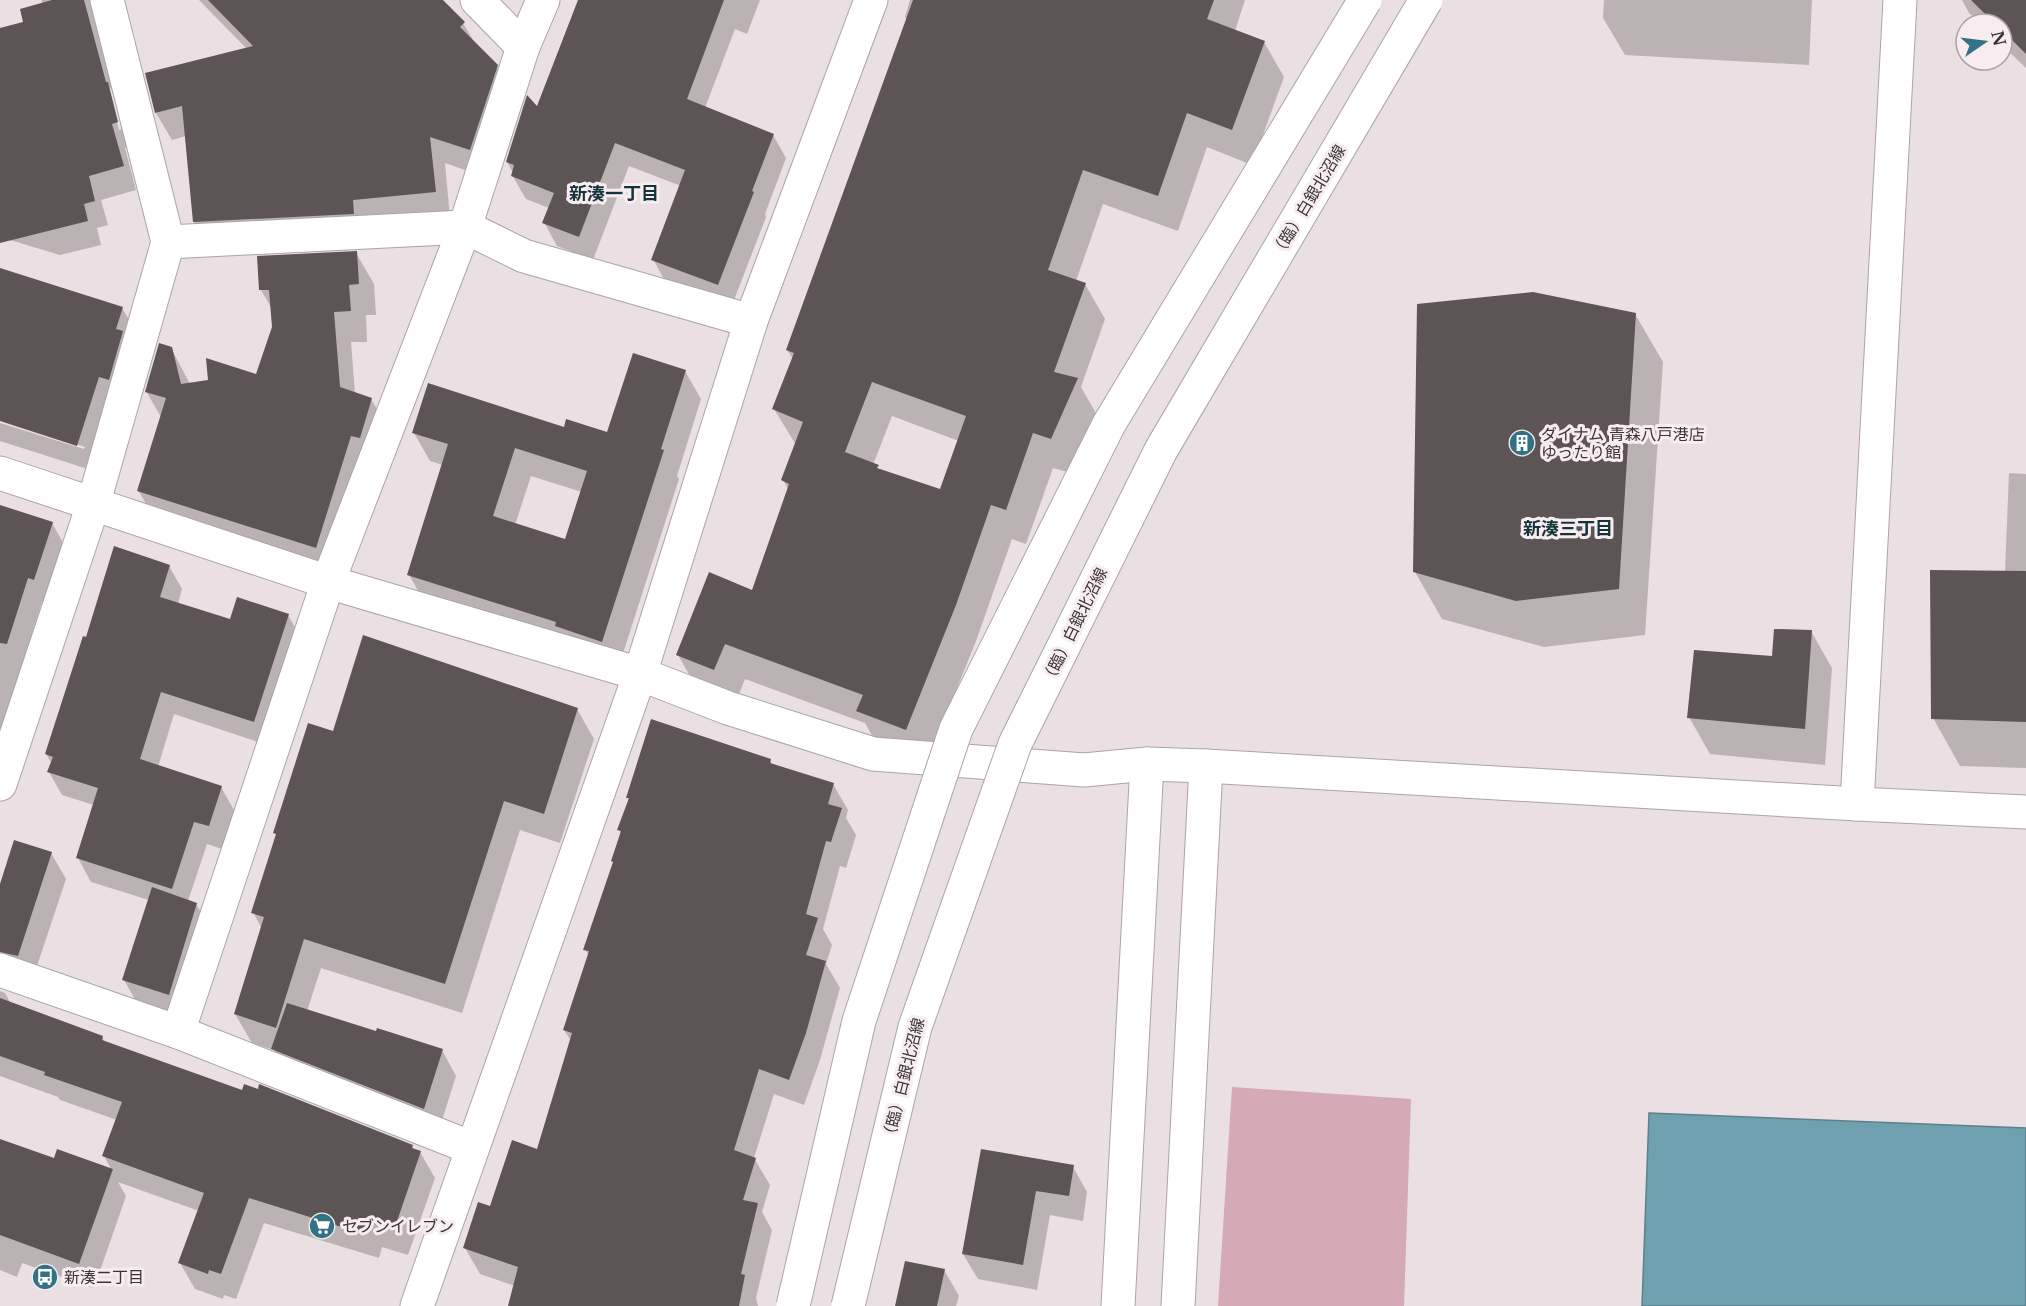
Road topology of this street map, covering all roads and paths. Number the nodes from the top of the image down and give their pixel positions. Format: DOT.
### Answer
graph roads {
  1 [pos="107,0"];
  2 [pos="477,0"];
  3 [pos="543,0"];
  4 [pos="871,0"];
  5 [pos="1365,0"];
  6 [pos="1426,0"];
  7 [pos="1900,0"];
  8 [pos="524,47"];
  9 [pos="465,227"];
  10 [pos="168,242"];
  11 [pos="751,321"];
  12 [pos="0,473"];
  13 [pos="93,505"];
  14 [pos="328,582"];
  15 [pos="640,674"];
  16 [pos="1147,764"];
  17 [pos="1206,766"];
  18 [pos="0,784"];
  19 [pos="1857,804"];
  20 [pos="2026,812"];
  21 [pos="0,970"];
  22 [pos="178,1032"];
  23 [pos="472,1148"];
  24 [pos="417,1306"];
  25 [pos="793,1306"];
  26 [pos="848,1306"];
  27 [pos="1118,1306"];
  28 [pos="1178,1306"];
  1 -- 10 [label="street"];
  2 -- 8 [label="street"];
  3 -- 8 [label="street"];
  4 -- 11 [label="street"];
  5 -- 25 [label="street, bridge"];
  6 -- 26 [label="street, （臨）白銀北沼線, bridge"];
  7 -- 19 [label="street"];
  8 -- 9 [label="street"];
  9 -- 10 [label="street"];
  9 -- 11 [label="street"];
  9 -- 14 [label="street"];
  10 -- 13 [label="street"];
  11 -- 15 [label="street"];
  12 -- 13 [label="street"];
  13 -- 14 [label="street"];
  13 -- 18 [label="street"];
  14 -- 15 [label="street"];
  14 -- 22 [label="street"];
  15 -- 16 [label="street"];
  15 -- 23 [label="street"];
  16 -- 17 [label="street"];
  16 -- 27 [label="street"];
  17 -- 19 [label="street"];
  17 -- 28 [label="street"];
  19 -- 20 [label="street"];
  21 -- 22 [label="street"];
  22 -- 23 [label="street"];
  23 -- 24 [label="street"];
}
